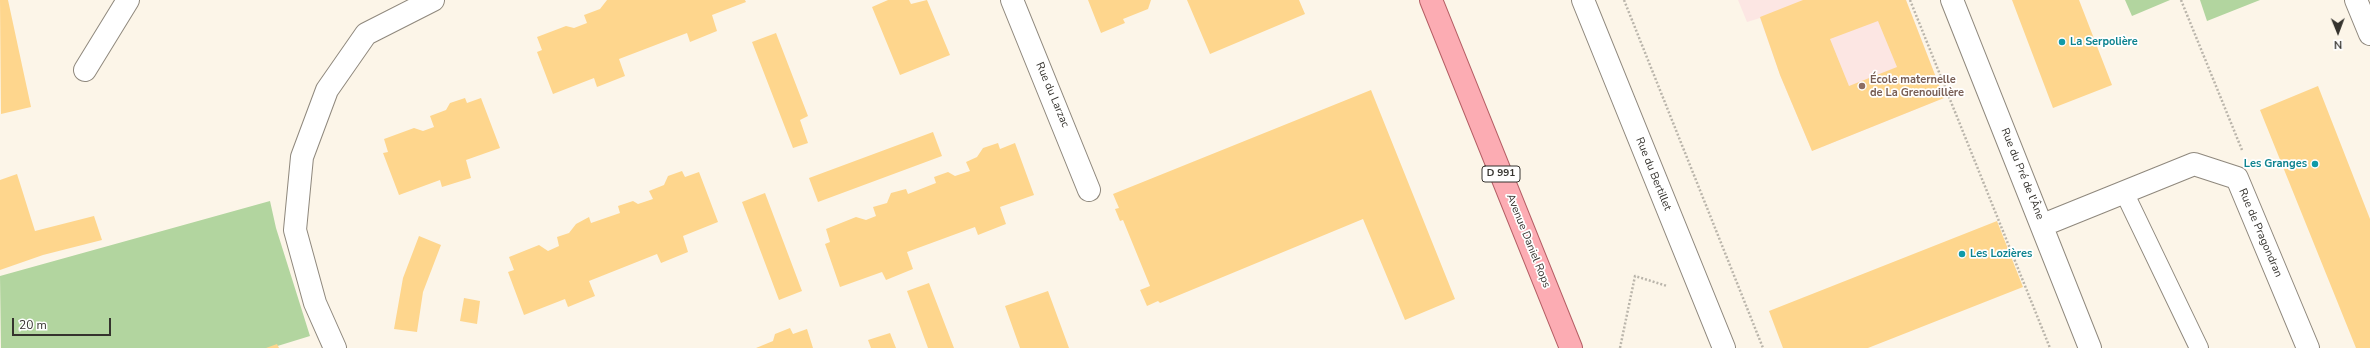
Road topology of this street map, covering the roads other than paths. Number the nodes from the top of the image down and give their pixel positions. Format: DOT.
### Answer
graph roads {
  1 [pos="128,0"];
  2 [pos="433,0"];
  3 [pos="1012,0"];
  4 [pos="1432,0"];
  5 [pos="1583,0"];
  6 [pos="1952,0"];
  7 [pos="2356,0"];
  8 [pos="2370,34"];
  9 [pos="85,70"];
  10 [pos="1089,190"];
  11 [pos="2124,192"];
  12 [pos="2043,226"];
  13 [pos="335,348"];
  14 [pos="1570,348"];
  15 [pos="1724,348"];
  16 [pos="2090,348"];
  17 [pos="2199,348"];
  18 [pos="2308,348"];
  1 -- 9 [label="street"];
  2 -- 13 [label="street"];
  3 -- 10 [label="street, Rue du Larzac"];
  4 -- 14 [label="main road, Avenue Daniel Rops / D 991"];
  5 -- 15 [label="street, Rue du Bertillet"];
  6 -- 12 [label="street, Rue du Pré de l'Âne"];
  7 -- 8 [label="street"];
  11 -- 12 [label="street, Rue de Pragondran"];
  11 -- 17 [label="lane"];
  11 -- 18 [label="street, Rue de Pragondran"];
  12 -- 16 [label="street, Rue du Pré de l'Âne"];
}
